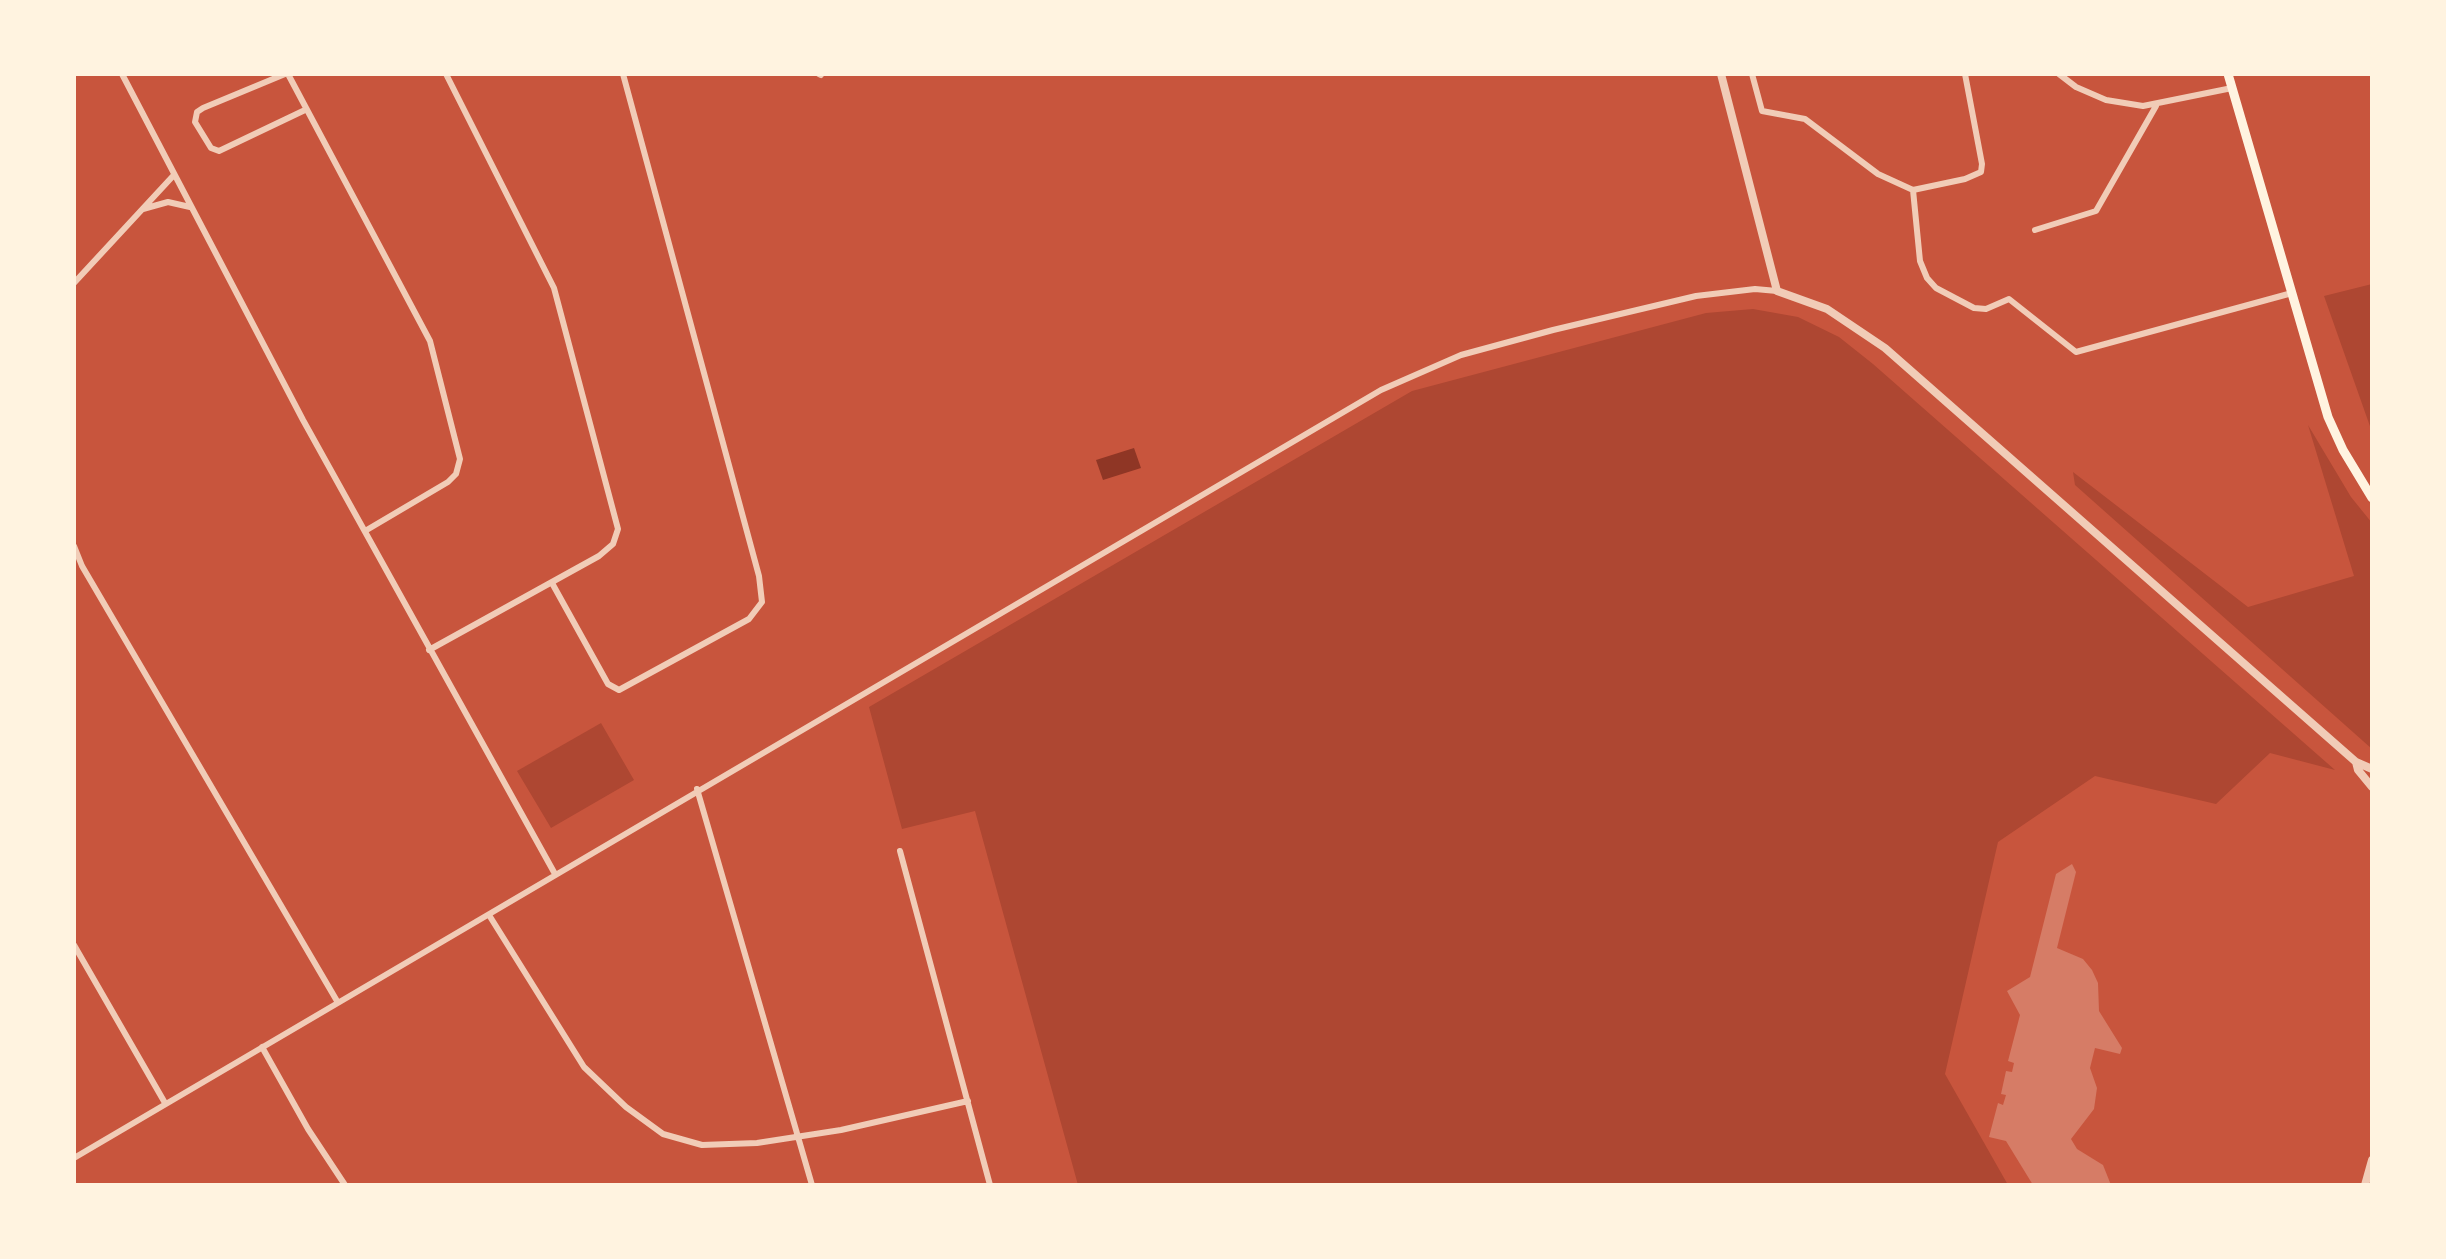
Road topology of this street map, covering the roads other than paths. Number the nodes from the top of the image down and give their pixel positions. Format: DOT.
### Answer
graph roads {
  1 [pos="122,74"];
  2 [pos="287,74"];
  3 [pos="446,74"];
  4 [pos="623,74"];
  5 [pos="1721,74"];
  6 [pos="1752,74"];
  7 [pos="1965,74"];
  8 [pos="2059,74"];
  9 [pos="2228,74"];
  10 [pos="2232,88"];
  11 [pos="2156,106"];
  12 [pos="305,110"];
  13 [pos="173,176"];
  14 [pos="1913,190"];
  15 [pos="190,207"];
  16 [pos="142,209"];
  17 [pos="2035,230"];
  18 [pos="74,283"];
  19 [pos="1777,291"];
  20 [pos="2292,293"];
  21 [pos="2372,498"];
  22 [pos="365,531"];
  23 [pos="74,546"];
  24 [pos="552,583"];
  25 [pos="429,650"];
  26 [pos="2356,762"];
  27 [pos="2372,769"];
  28 [pos="2372,787"];
  29 [pos="697,789"];
  30 [pos="900,851"];
  31 [pos="555,874"];
  32 [pos="489,915"];
  33 [pos="74,945"];
  34 [pos="337,1001"];
  35 [pos="262,1047"];
  36 [pos="968,1101"];
  37 [pos="165,1103"];
  38 [pos="798,1138"];
  39 [pos="74,1158"];
  40 [pos="2372,1160"];
  41 [pos="345,1185"];
  42 [pos="812,1185"];
  43 [pos="990,1185"];
  44 [pos="2365,1185"];
  1 -- 13 [label="street"];
  2 -- 12 [label="street"];
  2 -- 12 [label="street"];
  3 -- 24 [label="street"];
  4 -- 24 [label="street"];
  5 -- 19 [label="street"];
  6 -- 14 [label="street"];
  7 -- 14 [label="street"];
  8 -- 11 [label="street"];
  9 -- 10 [label="main road"];
  10 -- 11 [label="street"];
  10 -- 20 [label="main road"];
  11 -- 17 [label="street"];
  12 -- 22 [label="street"];
  13 -- 15 [label="street"];
  13 -- 16 [label="street"];
  14 -- 20 [label="street"];
  15 -- 16 [label="street"];
  15 -- 22 [label="street"];
  16 -- 18 [label="street"];
  19 -- 26 [label="street"];
  19 -- 29 [label="street"];
  20 -- 21 [label="main road"];
  22 -- 25 [label="street"];
  23 -- 34 [label="street"];
  24 -- 25 [label="street"];
  25 -- 31 [label="street"];
  26 -- 27 [label="street"];
  26 -- 28 [label="street"];
  29 -- 31 [label="street"];
  29 -- 38 [label="street"];
  30 -- 36 [label="street"];
  31 -- 32 [label="street"];
  32 -- 34 [label="street"];
  32 -- 38 [label="street"];
  33 -- 37 [label="street"];
  34 -- 35 [label="street"];
  35 -- 37 [label="street"];
  35 -- 41 [label="street"];
  36 -- 38 [label="street"];
  36 -- 43 [label="street"];
  37 -- 39 [label="street"];
  38 -- 42 [label="street"];
  40 -- 44 [label="street"];
}
